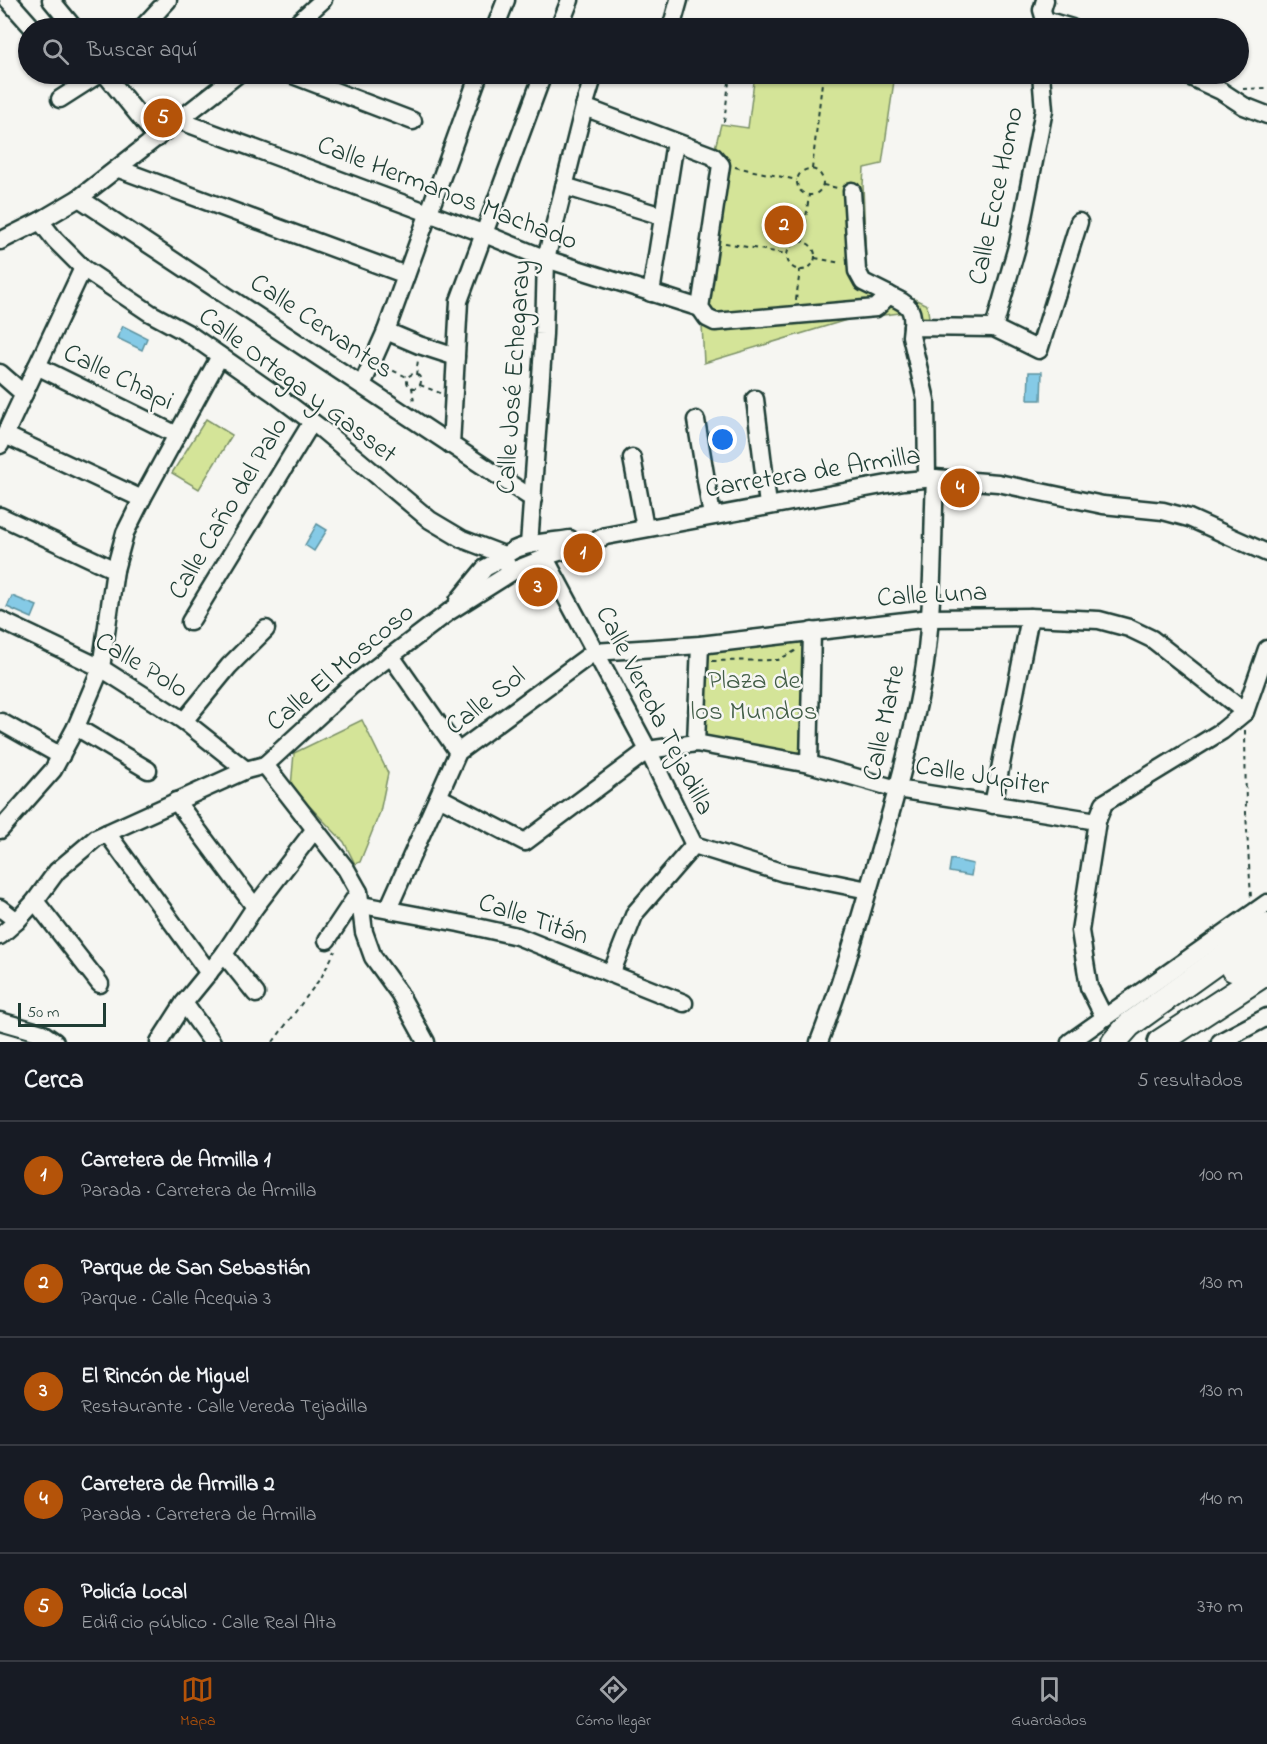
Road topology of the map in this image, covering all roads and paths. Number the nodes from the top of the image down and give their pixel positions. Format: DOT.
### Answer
graph roads {
  1 [pos="8,0"];
  2 [pos="51,0"];
  3 [pos="323,0"];
  4 [pos="506,0"];
  5 [pos="570,0"];
  6 [pos="679,0"];
  7 [pos="1028,0"];
  8 [pos="166,2"];
  9 [pos="1043,15"];
  10 [pos="24,18"];
  11 [pos="66,18"];
  12 [pos="151,18"];
  13 [pos="303,18"];
  14 [pos="499,18"];
  15 [pos="563,18"];
  16 [pos="675,18"];
  17 [pos="83,84"];
  18 [pos="113,84"];
  19 [pos="225,84"];
  20 [pos="316,84"];
  21 [pos="475,84"];
  22 [pos="539,84"];
  23 [pos="591,84"];
  24 [pos="729,84"];
  25 [pos="822,84"];
  26 [pos="1042,84"];
  27 [pos="1206,84"];
  28 [pos="60,99"];
  29 [pos="584,107"];
  30 [pos="1267,115"];
  31 [pos="178,120"];
  32 [pos="413,121"];
  33 [pos="724,122"];
  34 [pos="157,138"];
  35 [pos="675,142"];
  36 [pos="717,160"];
  37 [pos="118,169"];
  38 [pos="812,169"];
  39 [pos="796,180"];
  40 [pos="564,186"];
  41 [pos="852,191"];
  42 [pos="809,195"];
  43 [pos="79,198"];
  44 [pos="428,213"];
  45 [pos="663,216"];
  46 [pos="40,221"];
  47 [pos="1079,222"];
  48 [pos="485,234"];
  49 [pos="710,240"];
  50 [pos="0,242"];
  51 [pos="803,242"];
  52 [pos="787,254"];
  53 [pos="815,258"];
  54 [pos="546,259"];
  55 [pos="856,266"];
  56 [pos="83,268"];
  57 [pos="800,270"];
  58 [pos="406,275"];
  59 [pos="651,293"];
  60 [pos="889,296"];
  61 [pos="704,313"];
  62 [pos="794,315"];
  63 [pos="912,327"];
  64 [pos="994,328"];
  65 [pos="386,331"];
  66 [pos="220,356"];
  67 [pos="456,357"];
  68 [pos="372,361"];
  69 [pos="37,366"];
  70 [pos="0,373"];
  71 [pos="408,378"];
  72 [pos="362,385"];
  73 [pos="420,385"];
  74 [pos="24,394"];
  75 [pos="454,398"];
  76 [pos="755,399"];
  77 [pos="696,420"];
  78 [pos="312,422"];
  79 [pos="177,435"];
  80 [pos="2,440"];
  81 [pos="451,445"];
  82 [pos="632,458"];
  83 [pos="931,478"];
  84 [pos="142,499"];
  85 [pos="533,499"];
  86 [pos="768,505"];
  87 [pos="0,516"];
  88 [pos="712,516"];
  89 [pos="645,528"];
  90 [pos="541,551"];
  91 [pos="1267,554"];
  92 [pos="508,561"];
  93 [pos="115,570"];
  94 [pos="1030,617"];
  95 [pos="930,618"];
  96 [pos="0,620"];
  97 [pos="190,622"];
  98 [pos="266,629"];
  99 [pos="811,638"];
  100 [pos="700,645"];
  101 [pos="1267,649"];
  102 [pos="594,652"];
  103 [pos="391,656"];
  104 [pos="699,662"];
  105 [pos="100,668"];
  106 [pos="1245,712"];
  107 [pos="184,721"];
  108 [pos="0,722"];
  109 [pos="76,727"];
  110 [pos="696,743"];
  111 [pos="648,750"];
  112 [pos="458,752"];
  113 [pos="61,756"];
  114 [pos="809,764"];
  115 [pos="266,765"];
  116 [pos="148,770"];
  117 [pos="246,770"];
  118 [pos="897,789"];
  119 [pos="439,797"];
  120 [pos="177,801"];
  121 [pos="993,806"];
  122 [pos="1097,821"];
  123 [pos="315,829"];
  124 [pos="0,830"];
  125 [pos="106,833"];
  126 [pos="694,845"];
  127 [pos="868,890"];
  128 [pos="360,899"];
  129 [pos="36,901"];
  130 [pos="1267,903"];
  131 [pos="0,908"];
  132 [pos="255,908"];
  133 [pos="388,909"];
  134 [pos="1259,919"];
  135 [pos="17,921"];
  136 [pos="0,936"];
  137 [pos="332,944"];
  138 [pos="1267,948"];
  139 [pos="224,954"];
  140 [pos="1267,972"];
  141 [pos="209,973"];
  142 [pos="611,974"];
  143 [pos="100,984"];
  144 [pos="1267,992"];
  145 [pos="256,994"];
  146 [pos="184,1003"];
  147 [pos="684,1003"];
  148 [pos="1104,1017"];
  149 [pos="1267,1017"];
  150 [pos="0,1021"];
  151 [pos="1165,1039"];
  152 [pos="55,1042"];
  153 [pos="159,1042"];
  154 [pos="212,1042"];
  155 [pos="273,1042"];
  156 [pos="426,1042"];
  157 [pos="819,1042"];
  158 [pos="1071,1042"];
  159 [pos="1114,1042"];
  160 [pos="1121,1042"];
  161 [pos="1220,1042"];
  1 -- 10 [label="street"];
  2 -- 11 [label="street"];
  3 -- 13 [label="street"];
  4 -- 14 [label="street"];
  5 -- 15 [label="street"];
  6 -- 16 [label="street"];
  7 -- 9 [label="street"];
  8 -- 12 [label="street"];
  17 -- 28 [label="street"];
  18 -- 34 [label="street"];
  19 -- 31 [label="street"];
  20 -- 32 [label="street"];
  21 -- 44 [label="street"];
  22 -- 48 [label="street"];
  23 -- 29 [label="street, Calle José Echegaray"];
  24 -- 33 [label="path"];
  25 -- 38 [label="path"];
  26 -- 64 [label="street, Calle Ecce Homo"];
  27 -- 30 [label="street"];
  29 -- 35 [label="street"];
  29 -- 40 [label="street, Calle José Echegaray"];
  31 -- 34 [label="street"];
  31 -- 44 [label="street, Calle Hermanos Machado"];
  34 -- 37 [label="street"];
  35 -- 36 [label="street"];
  35 -- 45 [label="street"];
  36 -- 39 [label="path"];
  36 -- 49 [label="street"];
  37 -- 43 [label="street"];
  37 -- 58 [label="street"];
  38 -- 39 [label="path"];
  38 -- 42 [label="path"];
  39 -- 42 [label="path"];
  40 -- 45 [label="street"];
  40 -- 54 [label="street, Calle José Echegaray"];
  41 -- 55 [label="street"];
  42 -- 51 [label="path"];
  43 -- 46 [label="street"];
  43 -- 72 [label="street, Calle Cervantes"];
  44 -- 48 [label="street, Calle Hermanos Machado"];
  44 -- 58 [label="street"];
  45 -- 59 [label="street"];
  46 -- 50 [label="street"];
  46 -- 56 [label="street, Calle Ortega y Gasset"];
  47 -- 64 [label="street"];
  48 -- 54 [label="street, Calle Hermanos Machado"];
  48 -- 67 [label="street"];
  49 -- 52 [label="path"];
  49 -- 61 [label="street"];
  51 -- 52 [label="path"];
  51 -- 53 [label="path"];
  52 -- 57 [label="path"];
  53 -- 55 [label="path"];
  53 -- 57 [label="path"];
  54 -- 59 [label="street, Calle Hermanos Machado"];
  54 -- 85 [label="street, Calle José Echegaray"];
  55 -- 60 [label="street"];
  56 -- 66 [label="street, Calle Ortega y Gasset"];
  56 -- 69 [label="street"];
  57 -- 62 [label="path"];
  58 -- 65 [label="street"];
  59 -- 61 [label="street, Calle Hermanos Machado"];
  60 -- 62 [label="street, Calle Hermanos Machado"];
  60 -- 63 [label="street, Calle Marte"];
  61 -- 62 [label="street, Calle Hermanos Machado"];
  63 -- 64 [label="street"];
  63 -- 83 [label="street, Calle Marte"];
  65 -- 67 [label="street"];
  65 -- 68 [label="street"];
  66 -- 78 [label="street, Calle Ortega y Gasset"];
  66 -- 79 [label="street"];
  67 -- 75 [label="street"];
  68 -- 71 [label="path"];
  68 -- 72 [label="street"];
  69 -- 74 [label="street"];
  69 -- 79 [label="street, Calle Chapi"];
  70 -- 74 [label="street"];
  71 -- 73 [label="path"];
  71 -- 73 [label="path"];
  72 -- 81 [label="street, Calle Cervantes"];
  73 -- 75 [label="path"];
  74 -- 80 [label="street"];
  75 -- 81 [label="street"];
  76 -- 86 [label="street"];
  77 -- 88 [label="street"];
  78 -- 92 [label="street, Calle Ortega y Gasset"];
  78 -- 97 [label="street, Calle Caño del Palo"];
  79 -- 84 [label="street"];
  80 -- 84 [label="street"];
  81 -- 85 [label="street, Calle Cervantes"];
  82 -- 89 [label="street"];
  83 -- 86 [label="street, Carretera de Armilla"];
  83 -- 91 [label="street, Carretera de Armilla"];
  83 -- 95 [label="street, Calle Marte"];
  84 -- 93 [label="street"];
  85 -- 90 [label="street, Calle José Echegaray"];
  86 -- 88 [label="street, Carretera de Armilla"];
  87 -- 93 [label="street"];
  88 -- 89 [label="street, Carretera de Armilla"];
  89 -- 90 [label="street, Carretera de Armilla"];
  90 -- 92 [label="street, Calle El Moscoso"];
  90 -- 102 [label="street, Calle Vereda Tejadilla"];
  92 -- 103 [label="street, Calle El Moscoso"];
  93 -- 105 [label="street"];
  94 -- 95 [label="street, Calle Luna"];
  94 -- 106 [label="street, Calle Luna"];
  94 -- 121 [label="street"];
  95 -- 99 [label="street, Calle Luna"];
  95 -- 118 [label="street, Calle Marte"];
  96 -- 105 [label="street, Calle Polo"];
  98 -- 107 [label="street"];
  99 -- 100 [label="street, Calle Luna"];
  99 -- 104 [label="path"];
  99 -- 114 [label="street"];
  100 -- 102 [label="street, Calle Luna"];
  100 -- 104 [label="street"];
  101 -- 106 [label="street"];
  102 -- 111 [label="street, Calle Vereda Tejadilla"];
  102 -- 112 [label="street, Calle Sol"];
  103 -- 112 [label="street"];
  103 -- 115 [label="street, Calle El Moscoso"];
  104 -- 110 [label="street"];
  105 -- 107 [label="street, Calle Polo"];
  105 -- 109 [label="street"];
  106 -- 122 [label="street"];
  106 -- 134 [label="path"];
  107 -- 117 [label="street, Calle Polo"];
  108 -- 113 [label="street"];
  109 -- 113 [label="street"];
  109 -- 116 [label="street"];
  110 -- 111 [label="street, Calle Júpiter"];
  110 -- 114 [label="street, Calle Júpiter"];
  111 -- 119 [label="street"];
  111 -- 126 [label="street, Calle Vereda Tejadilla"];
  112 -- 119 [label="street, Calle Sol"];
  113 -- 124 [label="street"];
  114 -- 118 [label="street, Calle Júpiter"];
  115 -- 117 [label="street"];
  115 -- 123 [label="street"];
  117 -- 120 [label="street"];
  118 -- 121 [label="street, Calle Júpiter"];
  118 -- 127 [label="street, Calle Marte"];
  119 -- 133 [label="street, Calle Sol"];
  120 -- 125 [label="street"];
  120 -- 132 [label="street"];
  121 -- 122 [label="street, Calle Júpiter"];
  122 -- 148 [label="street"];
  123 -- 128 [label="street"];
  123 -- 132 [label="street"];
  125 -- 129 [label="street"];
  125 -- 141 [label="street"];
  126 -- 127 [label="street"];
  126 -- 142 [label="street, Calle Vereda Tejadilla"];
  127 -- 157 [label="street, Calle Marte"];
  128 -- 133 [label="street, Calle Titán"];
  128 -- 137 [label="street"];
  128 -- 156 [label="street"];
  129 -- 135 [label="street"];
  129 -- 143 [label="street"];
  130 -- 134 [label="street"];
  131 -- 135 [label="street"];
  132 -- 139 [label="street"];
  133 -- 142 [label="street, Calle Titán"];
  134 -- 148 [label="street"];
  134 -- 159 [label="highway"];
  135 -- 136 [label="street"];
  137 -- 155 [label="path"];
  138 -- 160 [label="highway"];
  139 -- 141 [label="street"];
  139 -- 145 [label="street"];
  140 -- 151 [label="highway"];
  141 -- 146 [label="street"];
  142 -- 147 [label="street, Calle Titán"];
  144 -- 151 [label="highway"];
  146 -- 153 [label="street"];
  146 -- 154 [label="street"];
  148 -- 158 [label="street"];
  149 -- 161 [label="street"];
  150 -- 152 [label="street"];
}
